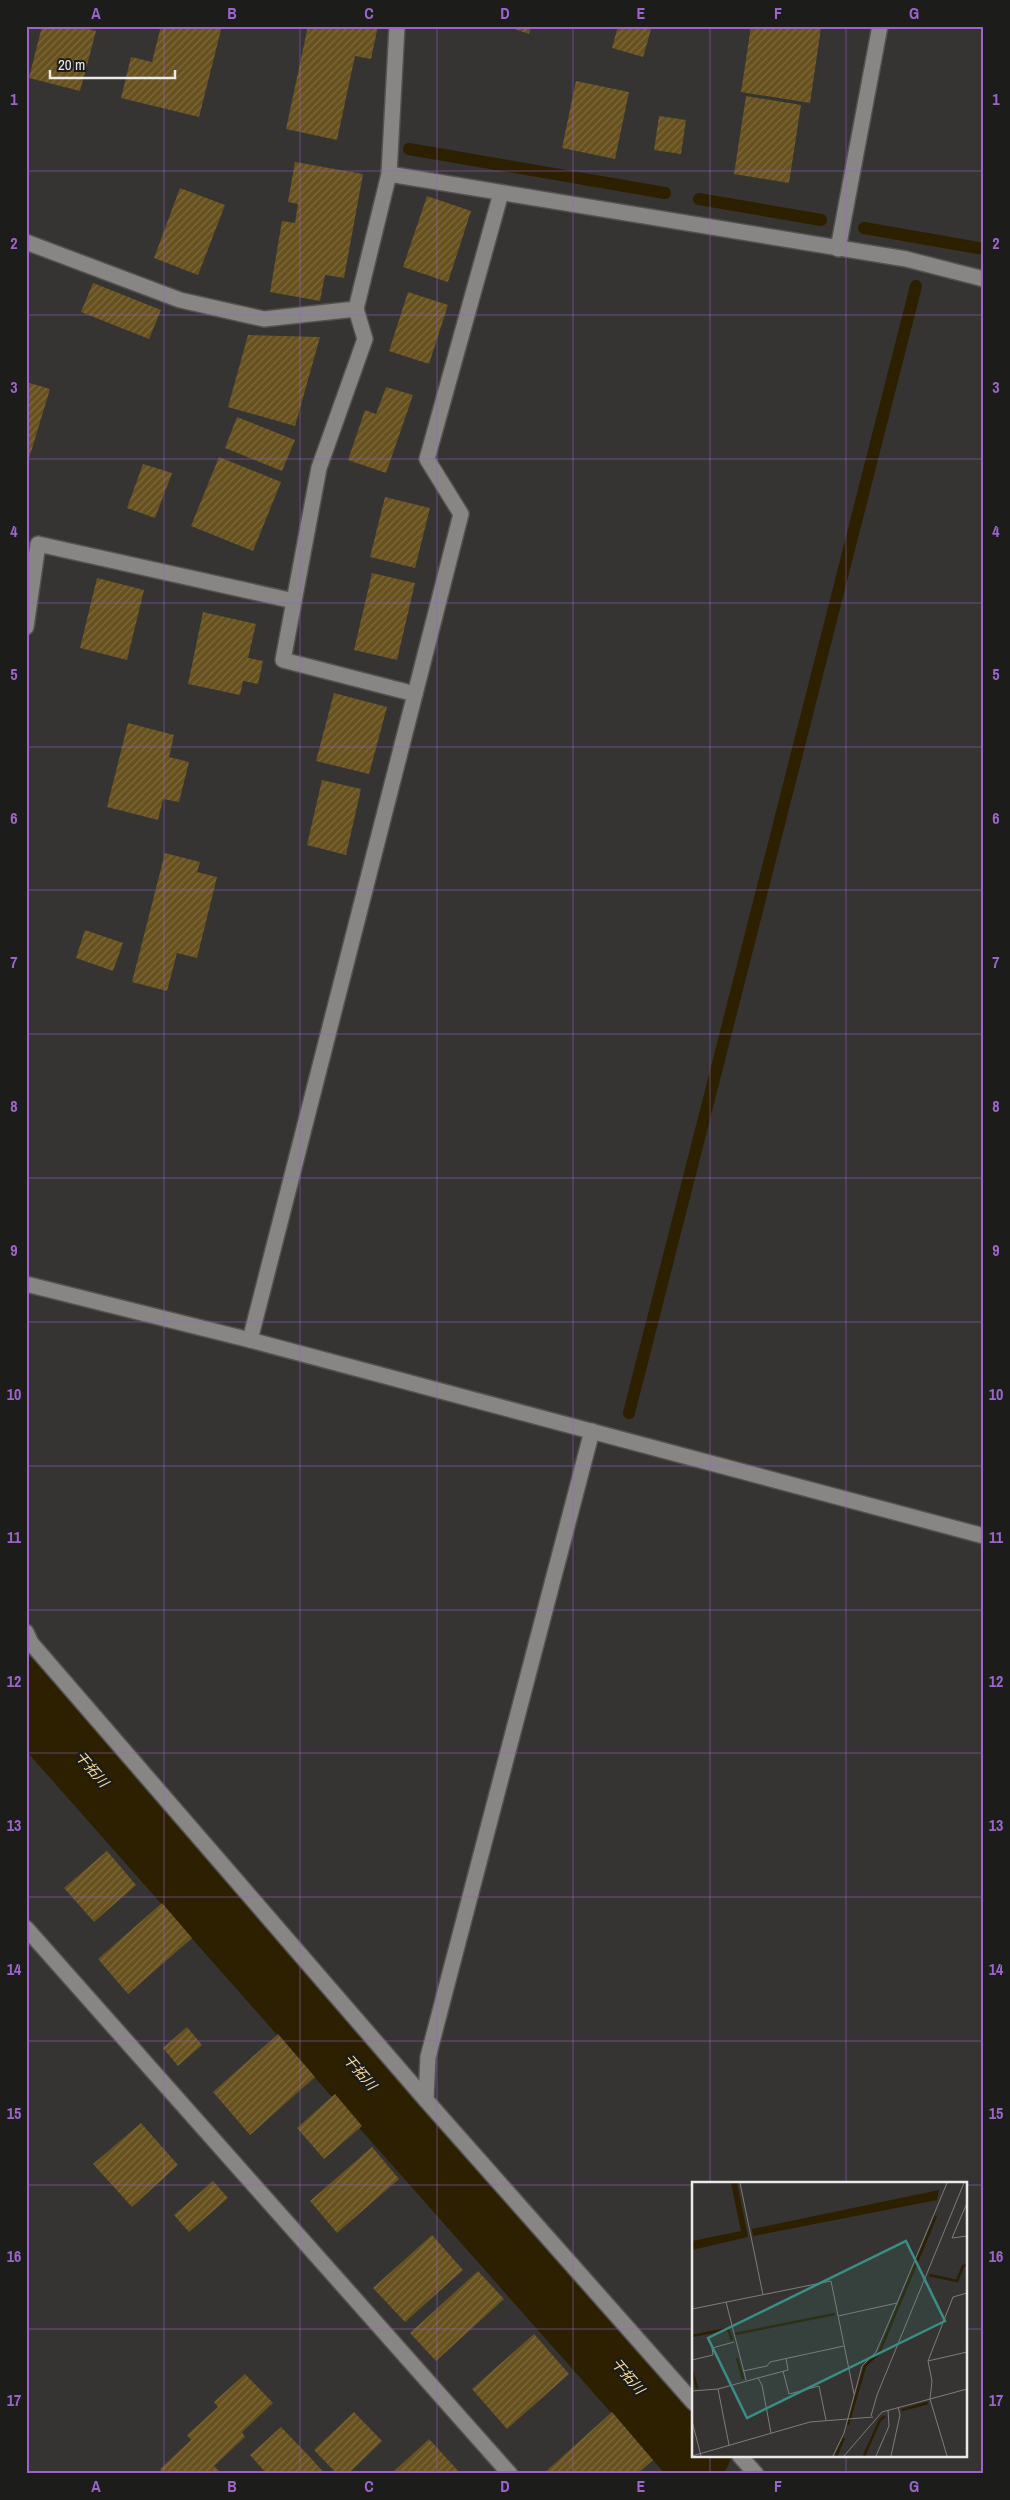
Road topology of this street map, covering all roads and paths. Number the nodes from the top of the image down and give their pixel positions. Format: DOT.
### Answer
graph roads {
  1 [pos="397,26"];
  2 [pos="880,26"];
  3 [pos="389,174"];
  4 [pos="501,192"];
  5 [pos="26,242"];
  6 [pos="838,248"];
  7 [pos="984,279"];
  8 [pos="356,309"];
  9 [pos="294,601"];
  10 [pos="26,627"];
  11 [pos="415,694"];
  12 [pos="26,1284"];
  13 [pos="250,1340"];
  14 [pos="592,1431"];
  15 [pos="984,1536"];
  16 [pos="26,1632"];
  17 [pos="26,1928"];
  18 [pos="426,2100"];
  19 [pos="692,2401"];
  20 [pos="742,2458"];
  21 [pos="510,2474"];
  22 [pos="756,2474"];
  1 -- 3 [label="street"];
  2 -- 6 [label="street"];
  3 -- 4 [label="street"];
  3 -- 8 [label="street"];
  4 -- 6 [label="street"];
  4 -- 11 [label="street"];
  5 -- 8 [label="street"];
  6 -- 7 [label="street"];
  8 -- 9 [label="street"];
  9 -- 10 [label="street"];
  9 -- 11 [label="street"];
  11 -- 13 [label="street"];
  12 -- 13 [label="street"];
  13 -- 14 [label="street"];
  14 -- 15 [label="street"];
  14 -- 18 [label="street"];
  16 -- 18 [label="street"];
  17 -- 21 [label="street"];
  18 -- 19 [label="street"];
  20 -- 22 [label="street"];
}
